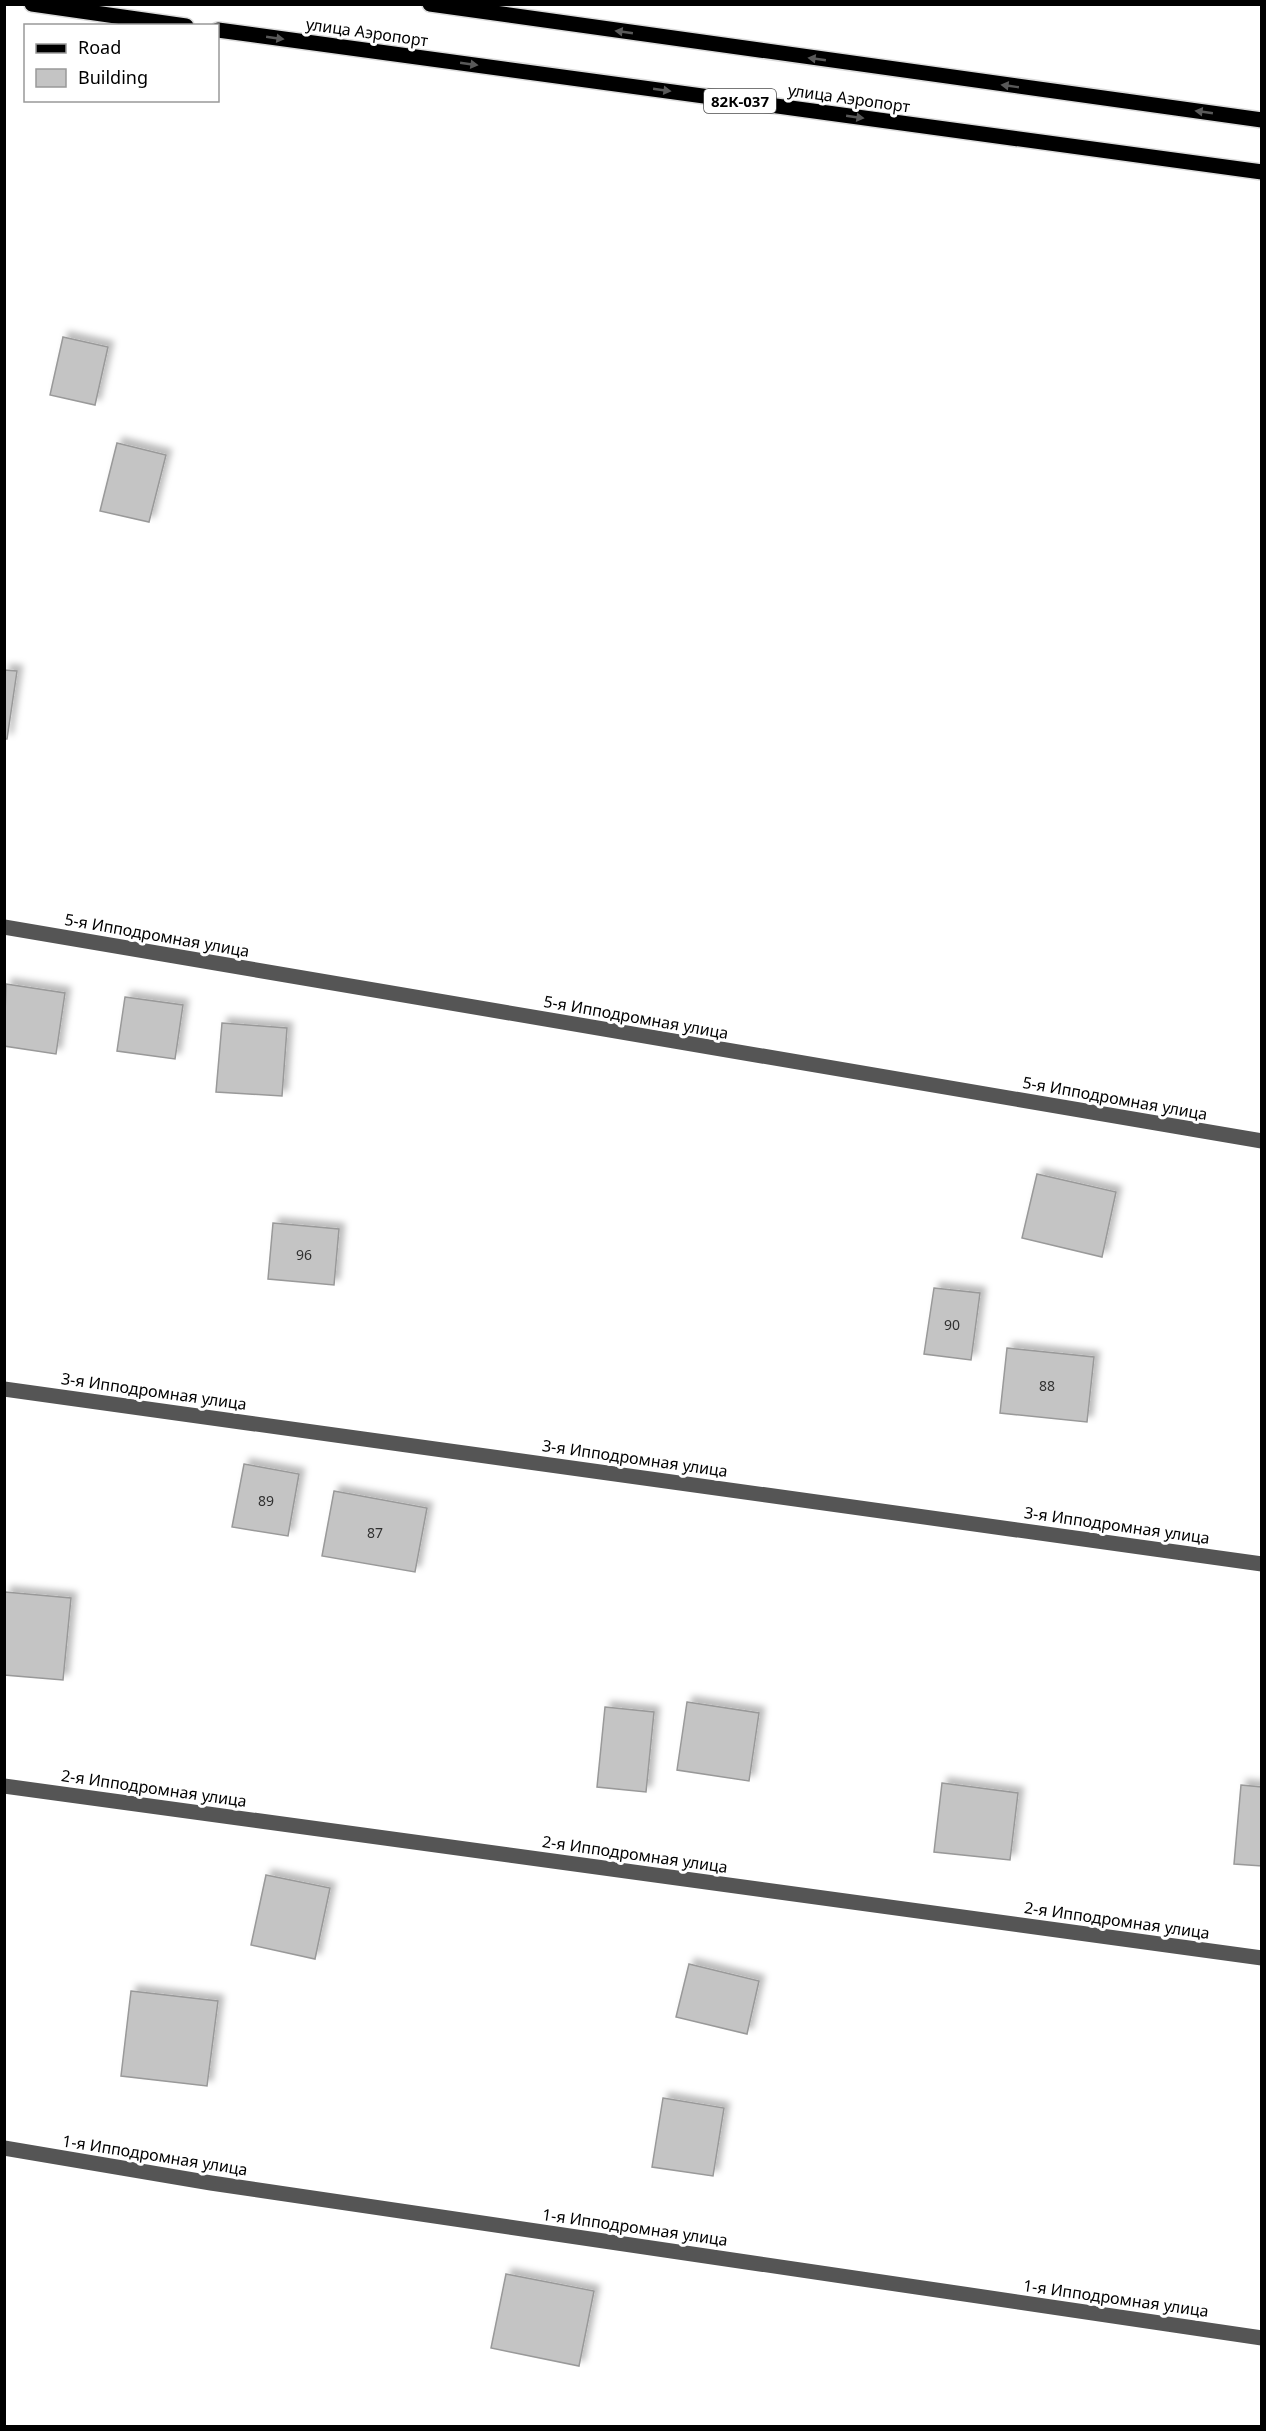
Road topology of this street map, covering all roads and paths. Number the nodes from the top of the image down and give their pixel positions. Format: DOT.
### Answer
graph roads {
  1 [pos="32,4"];
  2 [pos="430,4"];
  3 [pos="172,24"];
  4 [pos="219,30"];
  5 [pos="1262,120"];
  6 [pos="1262,172"];
  7 [pos="4,927"];
  8 [pos="1262,1141"];
  9 [pos="4,1389"];
  10 [pos="1262,1564"];
  11 [pos="4,1786"];
  12 [pos="1262,1958"];
  13 [pos="4,2148"];
  14 [pos="1262,2338"];
  1 -- 3 [label="main road"];
  5 -- 2 [label="main road, one-way"];
  4 -- 6 [label="main road, улица Аэропорт / 82К-037, one-way"];
  7 -- 8 [label="street, 5-я Ипподромная улица"];
  9 -- 10 [label="street, 3-я Ипподромная улица"];
  11 -- 12 [label="street, 2-я Ипподромная улица"];
  13 -- 14 [label="street, 1-я Ипподромная улица"];
}
